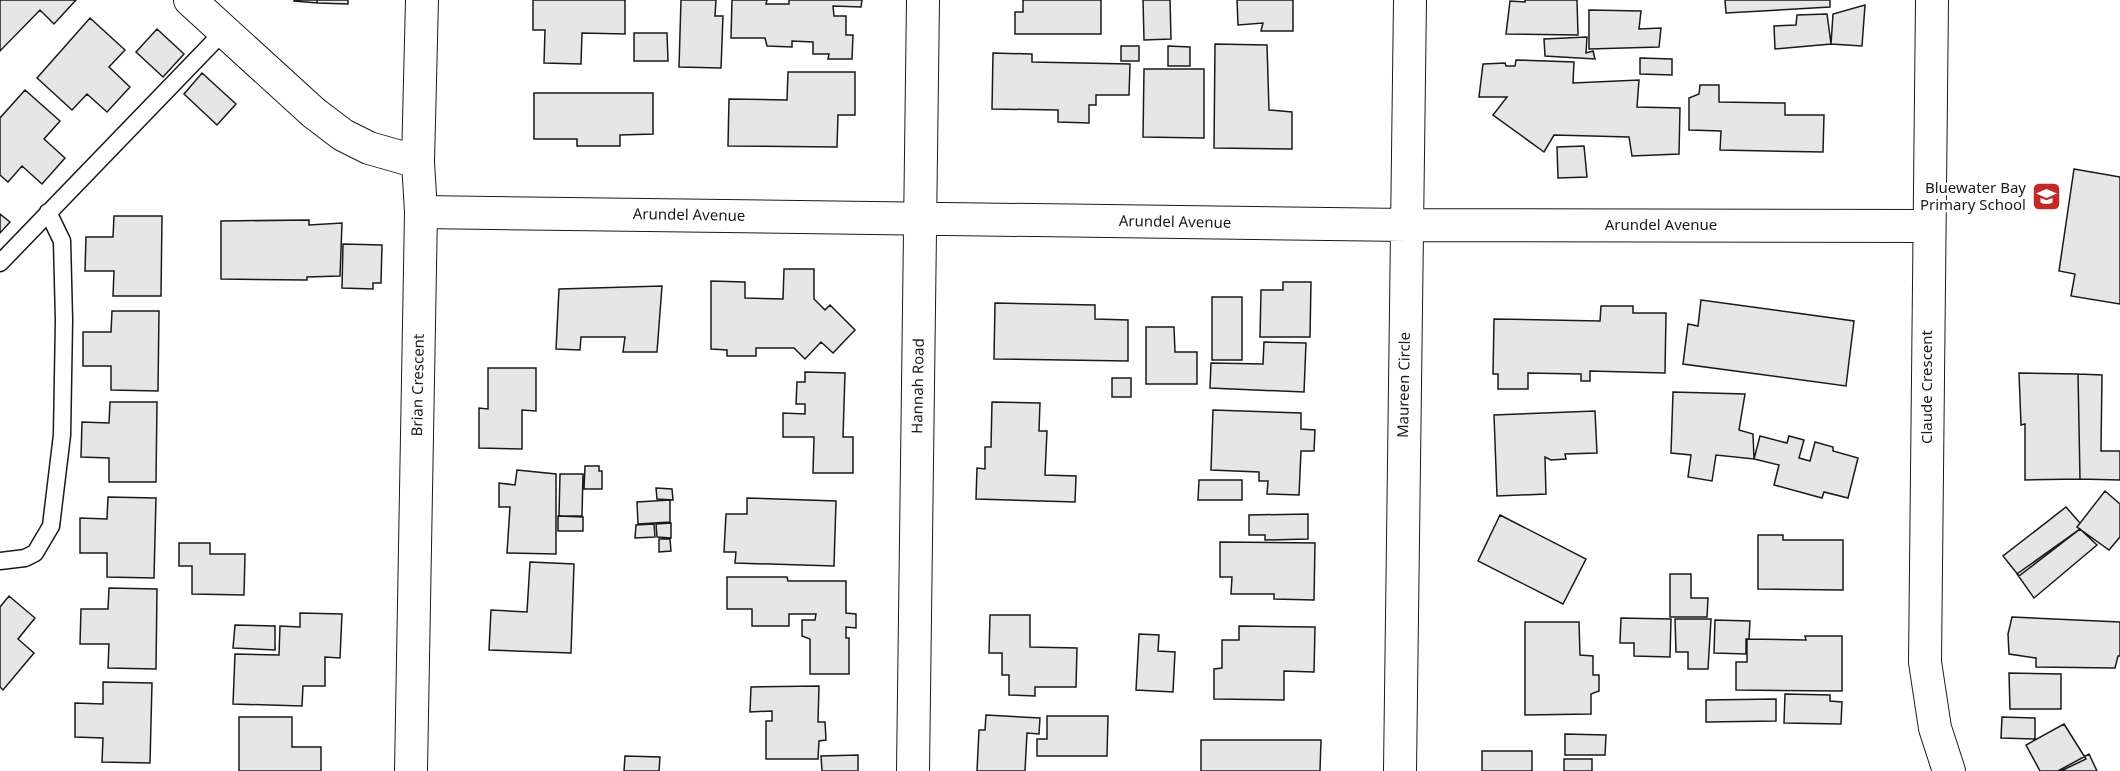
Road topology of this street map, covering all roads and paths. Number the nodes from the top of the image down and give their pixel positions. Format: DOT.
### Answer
graph roads {
  1 [pos="189,0"];
  2 [pos="422,0"];
  3 [pos="923,0"];
  4 [pos="1410,0"];
  5 [pos="1932,0"];
  6 [pos="224,31"];
  7 [pos="418,162"];
  8 [pos="48,212"];
  9 [pos="421,212"];
  10 [pos="921,218"];
  11 [pos="1406,225"];
  12 [pos="1929,226"];
  13 [pos="0,263"];
  14 [pos="0,561"];
  15 [pos="411,771"];
  16 [pos="913,771"];
  17 [pos="1400,771"];
  18 [pos="1949,771"];
  1 -- 6 [label="street"];
  2 -- 7 [label="street, Brian Crescent"];
  3 -- 10 [label="street, Hannah Road"];
  4 -- 11 [label="street, Maureen Circle"];
  5 -- 12 [label="street, Claude Crescent"];
  6 -- 7 [label="street"];
  6 -- 8 [label="lane"];
  7 -- 9 [label="street, Brian Crescent"];
  8 -- 13 [label="lane"];
  8 -- 14 [label="lane"];
  9 -- 10 [label="street, Arundel Avenue"];
  9 -- 15 [label="street, Brian Crescent"];
  10 -- 11 [label="street, Arundel Avenue"];
  10 -- 16 [label="street, Hannah Road"];
  11 -- 12 [label="street, Arundel Avenue"];
  11 -- 17 [label="street, Maureen Circle"];
  12 -- 18 [label="street, Claude Crescent"];
}
